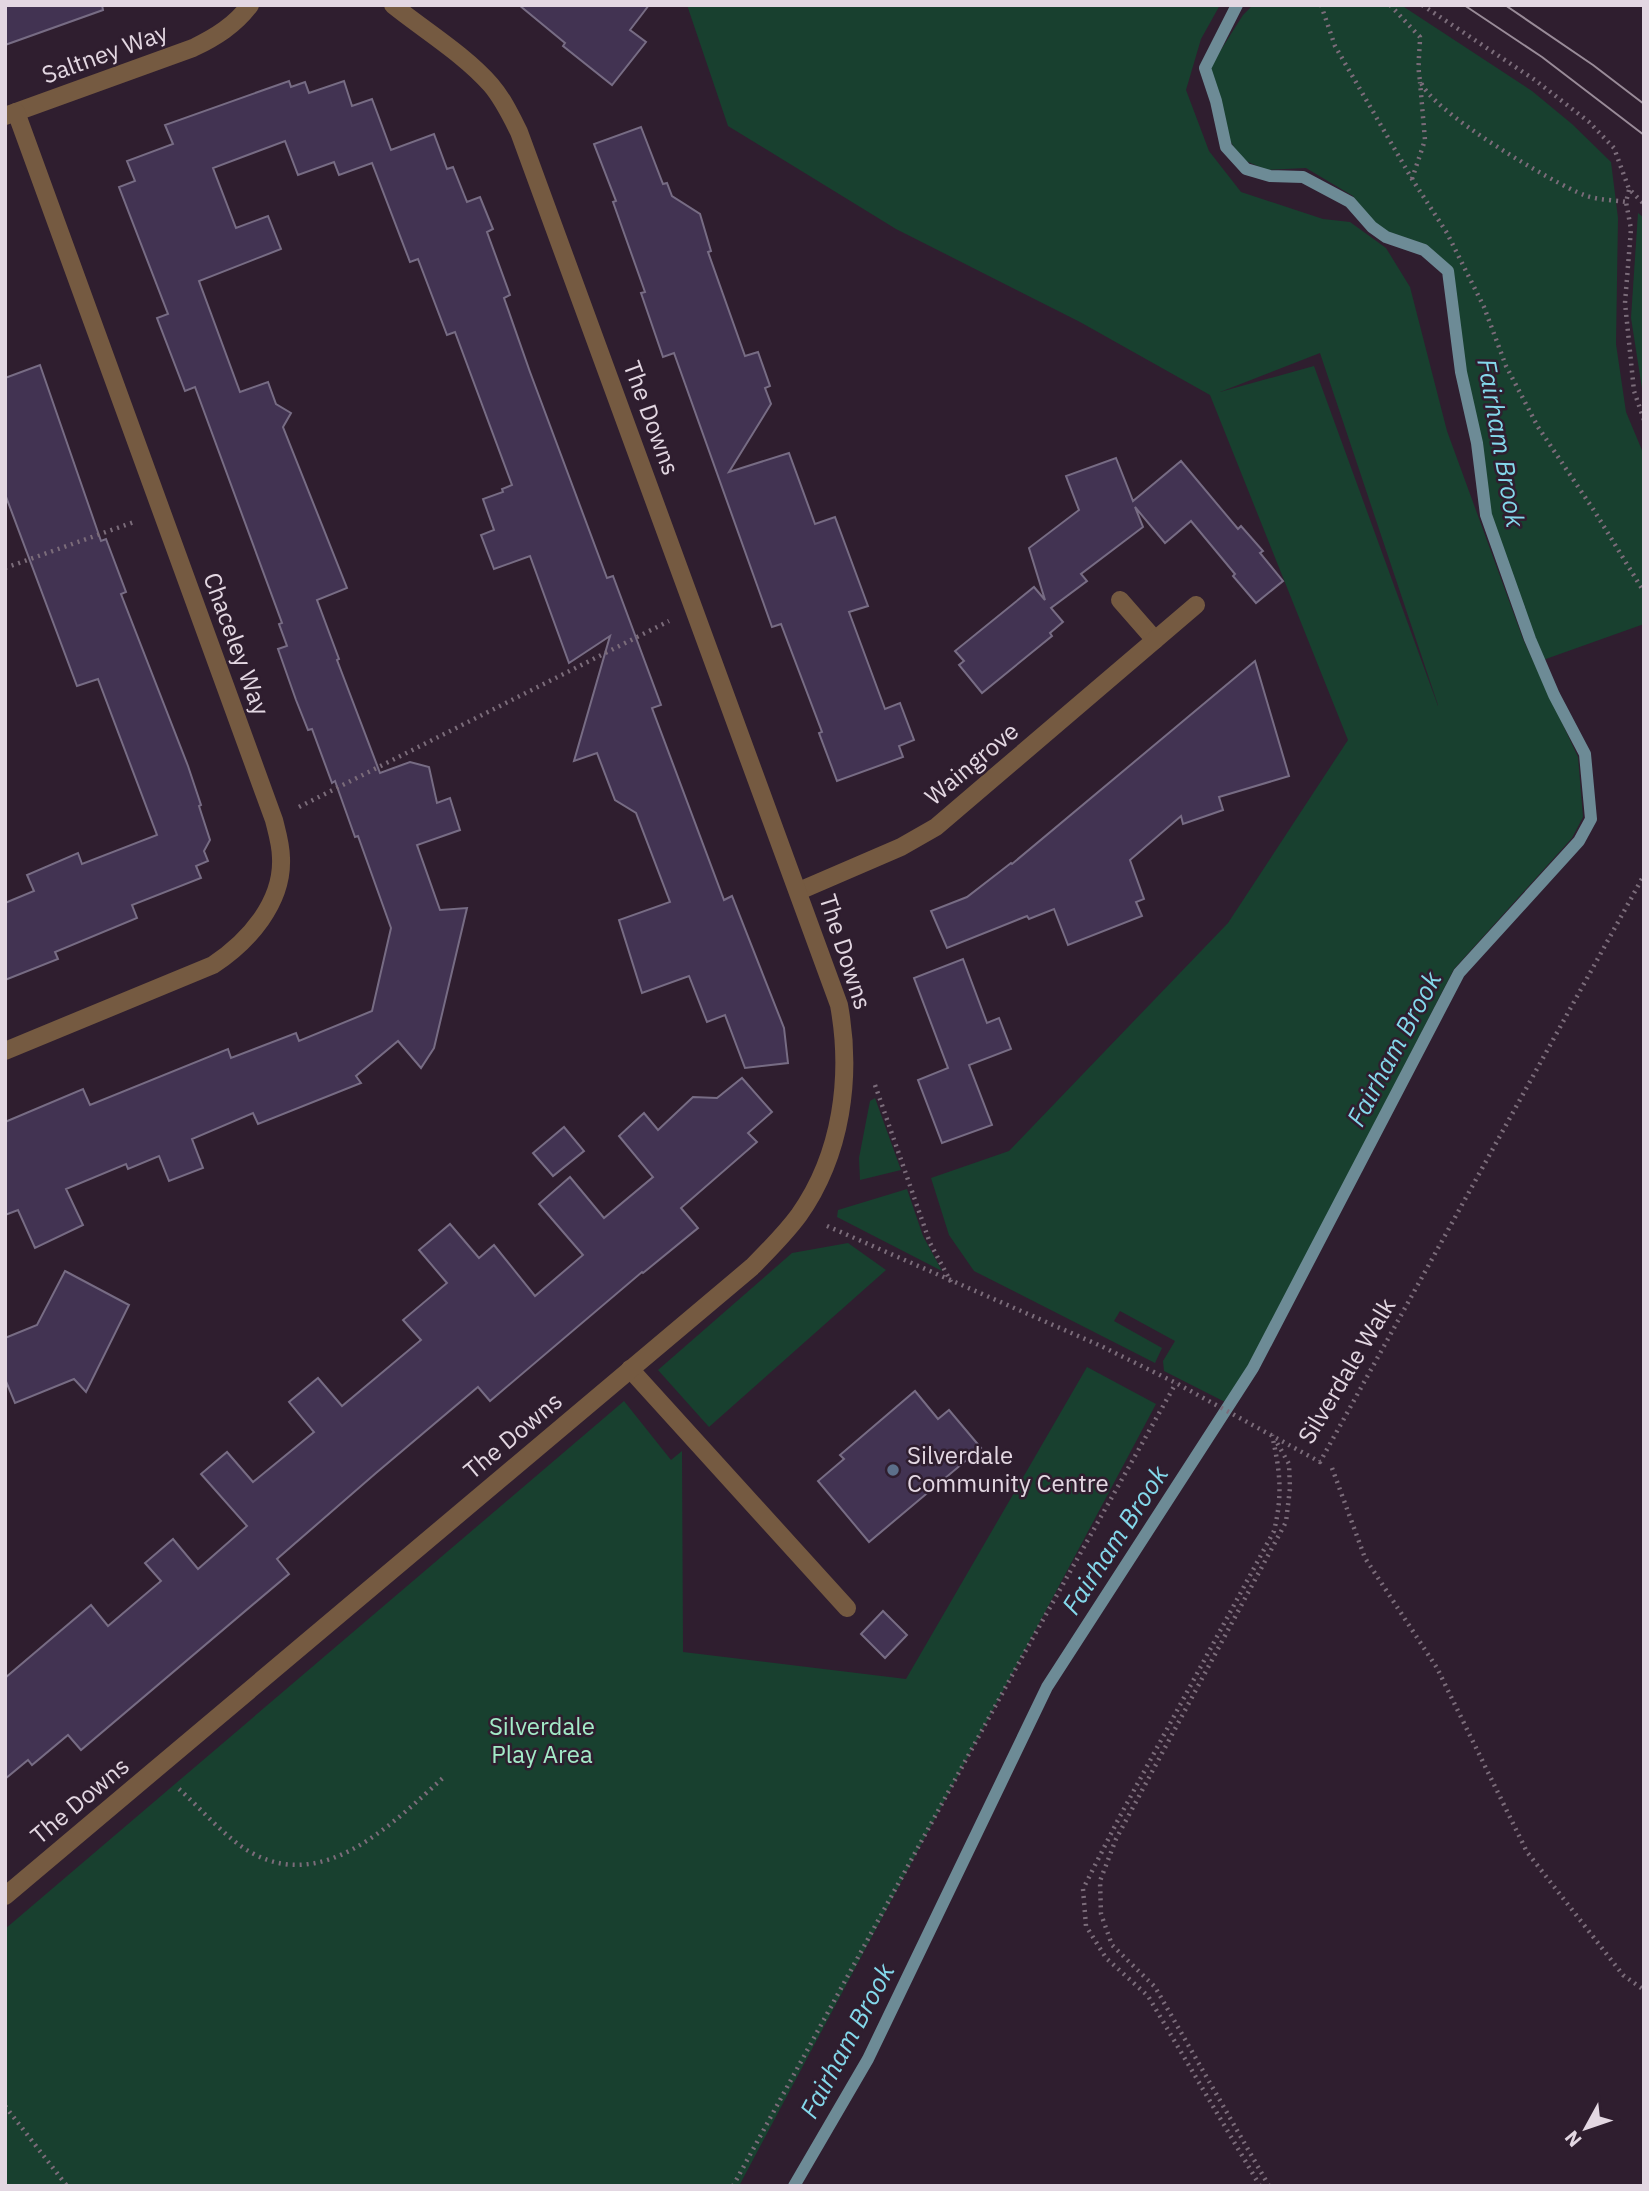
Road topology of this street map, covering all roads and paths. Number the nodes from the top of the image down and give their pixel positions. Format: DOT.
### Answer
graph roads {
  1 [pos="250,5"];
  2 [pos="393,5"];
  3 [pos="1321,5"];
  4 [pos="1390,5"];
  5 [pos="1422,5"];
  6 [pos="1420,82"];
  7 [pos="11,114"];
  8 [pos="1412,179"];
  9 [pos="1629,189"];
  10 [pos="1626,202"];
  11 [pos="1644,204"];
  12 [pos="1644,420"];
  13 [pos="162,512"];
  14 [pos="5,568"];
  15 [pos="1644,592"];
  16 [pos="1120,600"];
  17 [pos="1196,605"];
  18 [pos="695,608"];
  19 [pos="1155,640"];
  20 [pos="274,820"];
  21 [pos="1644,875"];
  22 [pos="799,891"];
  23 [pos="5,1051"];
  24 [pos="846,1070"];
  25 [pos="800,1214"];
  26 [pos="952,1282"];
  27 [pos="630,1369"];
  28 [pos="1176,1383"];
  29 [pos="1272,1434"];
  30 [pos="1332,1468"];
  31 [pos="847,1608"];
  32 [pos="157,1768"];
  33 [pos="445,1776"];
  34 [pos="5,1896"];
  35 [pos="1644,1990"];
  36 [pos="5,2106"];
  37 [pos="68,2186"];
  38 [pos="733,2186"];
  39 [pos="1260,2186"];
  40 [pos="1269,2186"];
  1 -- 7 [label="street, Saltney Way"];
  2 -- 18 [label="street, The Downs"];
  3 -- 8 [label="path"];
  4 -- 6 [label="path"];
  5 -- 9 [label="path"];
  6 -- 8 [label="path"];
  6 -- 10 [label="path"];
  7 -- 13 [label="street, Chaceley Way"];
  8 -- 15 [label="path"];
  9 -- 10 [label="path"];
  9 -- 11 [label="path"];
  10 -- 12 [label="path"];
  13 -- 14 [label="path"];
  13 -- 20 [label="street, Chaceley Way"];
  16 -- 19 [label="street"];
  17 -- 19 [label="street, Waingrove"];
  18 -- 20 [label="path"];
  18 -- 22 [label="street, The Downs"];
  19 -- 22 [label="street, Waingrove"];
  20 -- 23 [label="street, Chaceley Way"];
  21 -- 29 [label="path, Silverdale Walk"];
  22 -- 24 [label="street, The Downs"];
  24 -- 25 [label="street, The Downs"];
  24 -- 26 [label="path"];
  25 -- 26 [label="path, Silverdale Walk"];
  25 -- 27 [label="street, The Downs"];
  26 -- 28 [label="path, Silverdale Walk"];
  27 -- 31 [label="street"];
  27 -- 32 [label="street, The Downs"];
  28 -- 29 [label="path, Silverdale Walk"];
  28 -- 38 [label="path"];
  29 -- 39 [label="path"];
  29 -- 40 [label="path"];
  30 -- 35 [label="path"];
  32 -- 33 [label="path"];
  32 -- 34 [label="street, The Downs"];
  36 -- 37 [label="path"];
}
